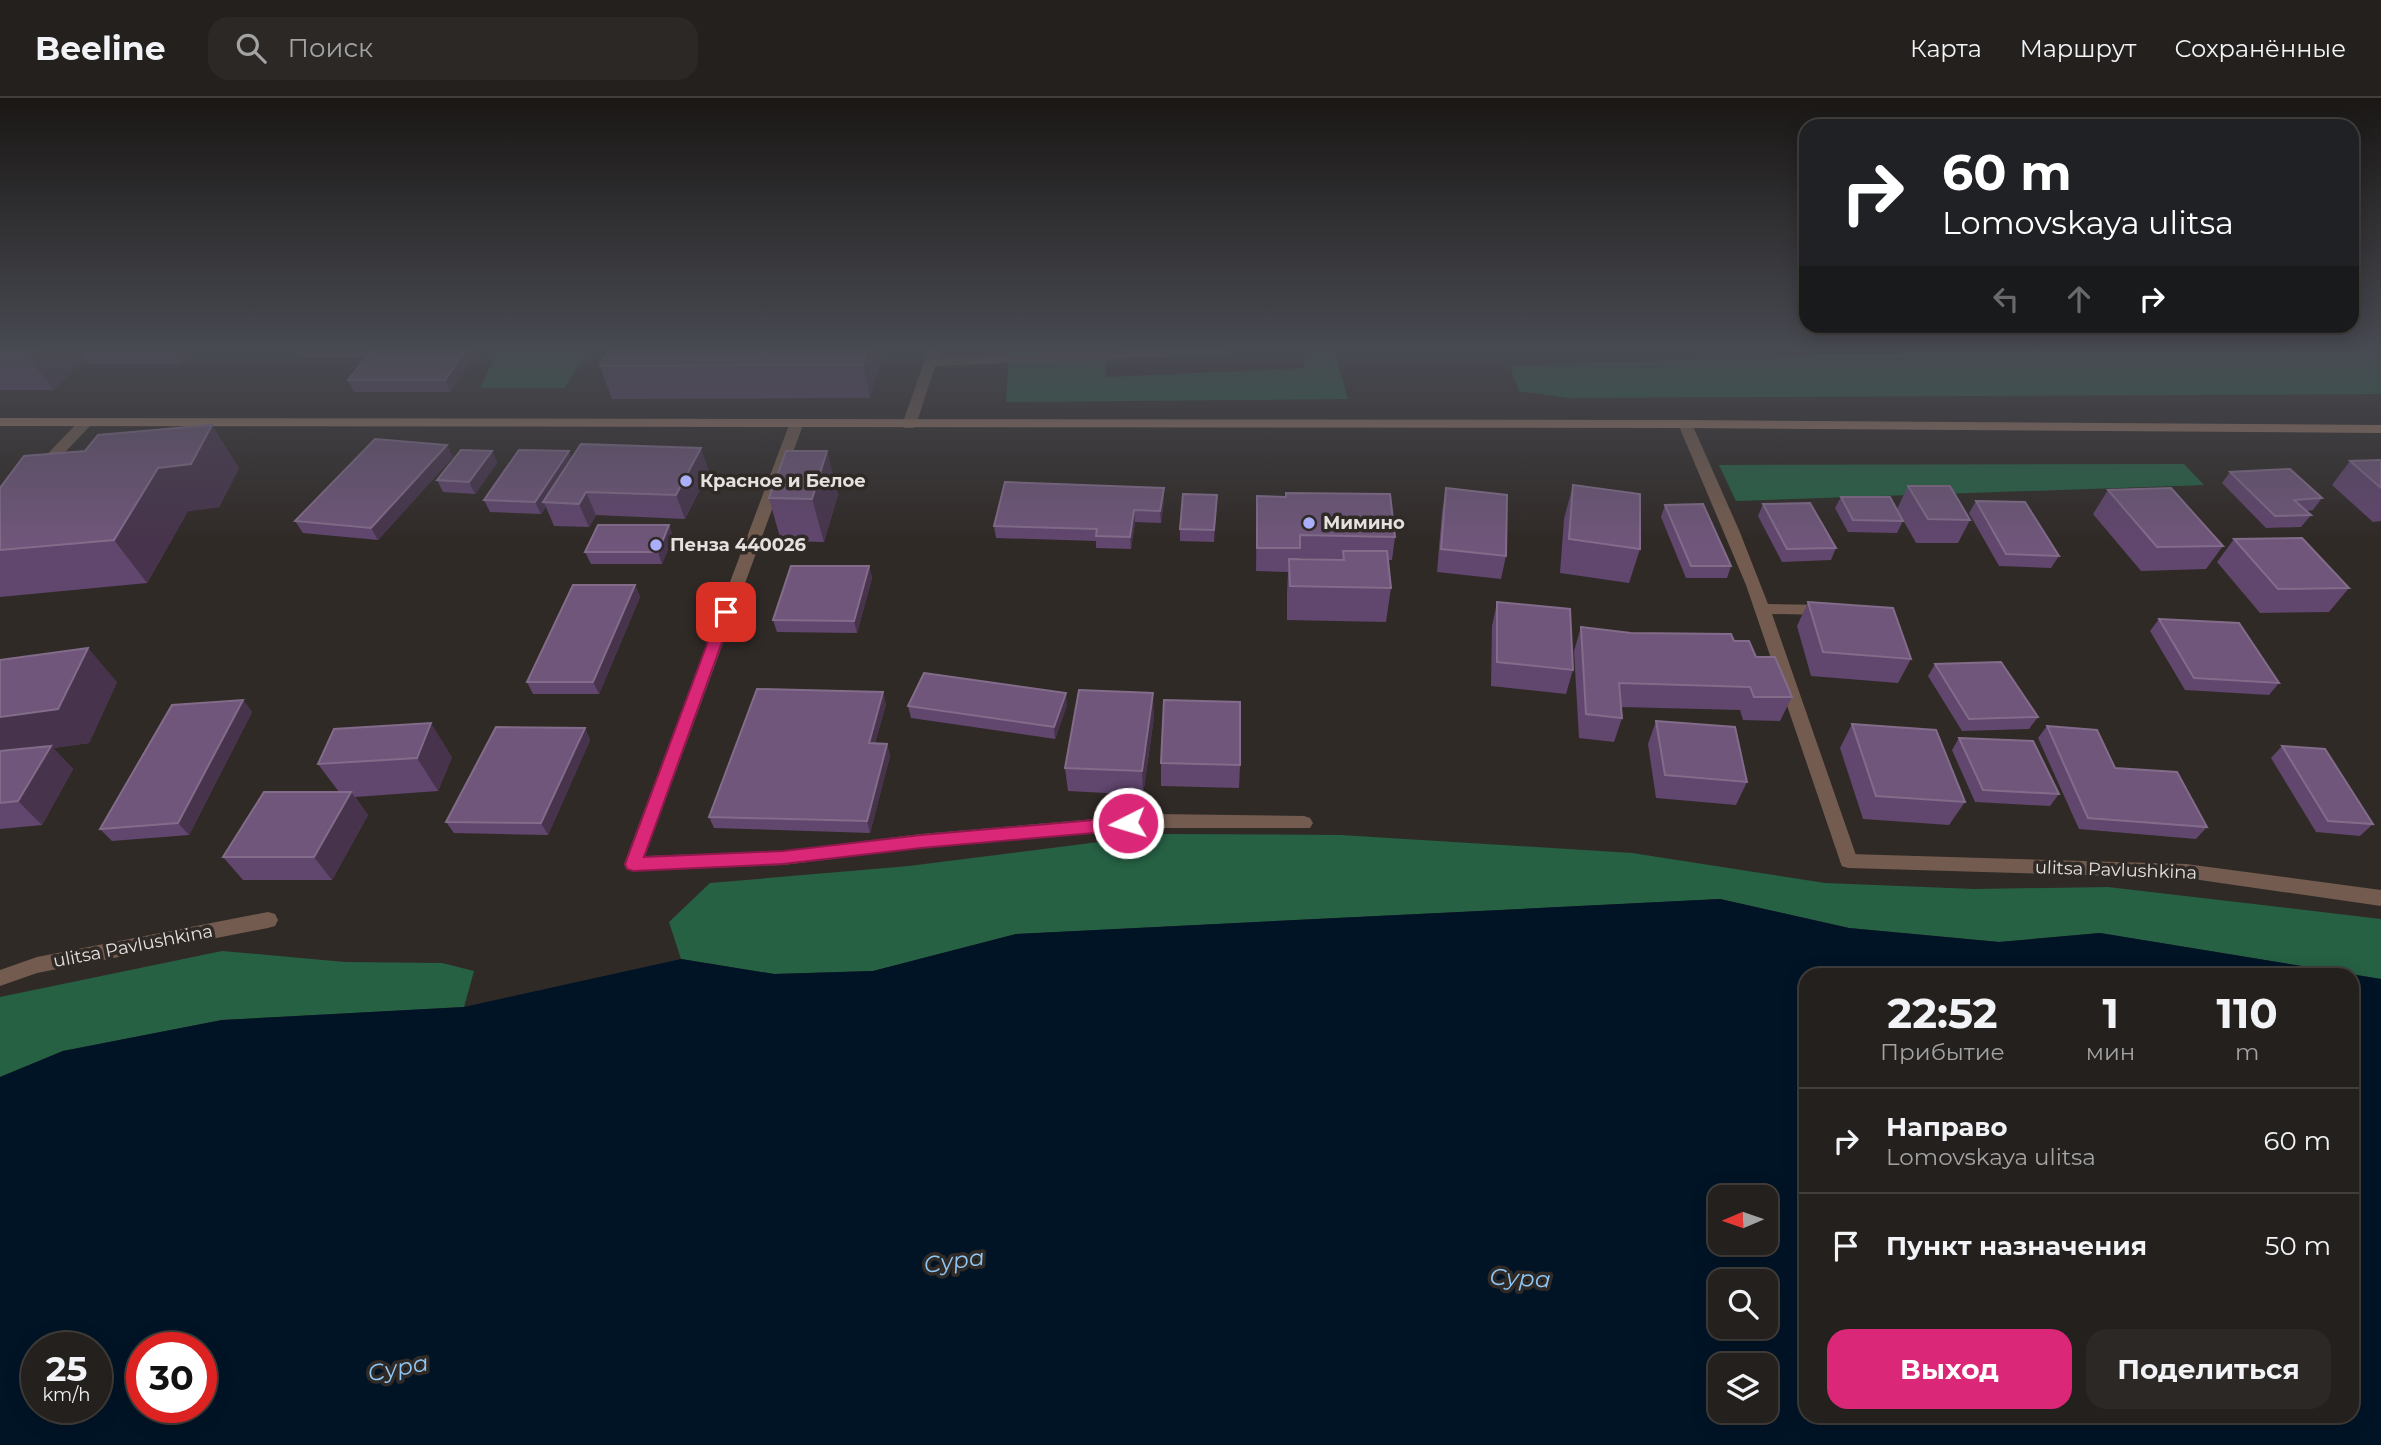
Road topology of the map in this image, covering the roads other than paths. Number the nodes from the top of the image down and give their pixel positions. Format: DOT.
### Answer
graph roads {
  1 [pos="913,414"];
  2 [pos="0,422"];
  3 [pos="86,422"];
  4 [pos="1685,424"];
  5 [pos="796,425"];
  6 [pos="909,425"];
  7 [pos="2381,429"];
  8 [pos="26,485"];
  9 [pos="1762,609"];
  10 [pos="1840,610"];
  11 [pos="1304,822"];
  12 [pos="2381,898"];
  13 [pos="268,920"];
  14 [pos="0,978"];
  1 -- 6 [label="street"];
  2 -- 3 [label="main road"];
  3 -- 5 [label="main road"];
  3 -- 8 [label="street"];
  4 -- 6 [label="main road"];
  4 -- 7 [label="main road"];
  4 -- 9 [label="street"];
  5 -- 6 [label="main road"];
  5 -- 11 [label="street"];
  9 -- 10 [label="street"];
  9 -- 12 [label="street, ulitsa Pavlushkina"];
  13 -- 14 [label="street, ulitsa Pavlushkina"];
}
